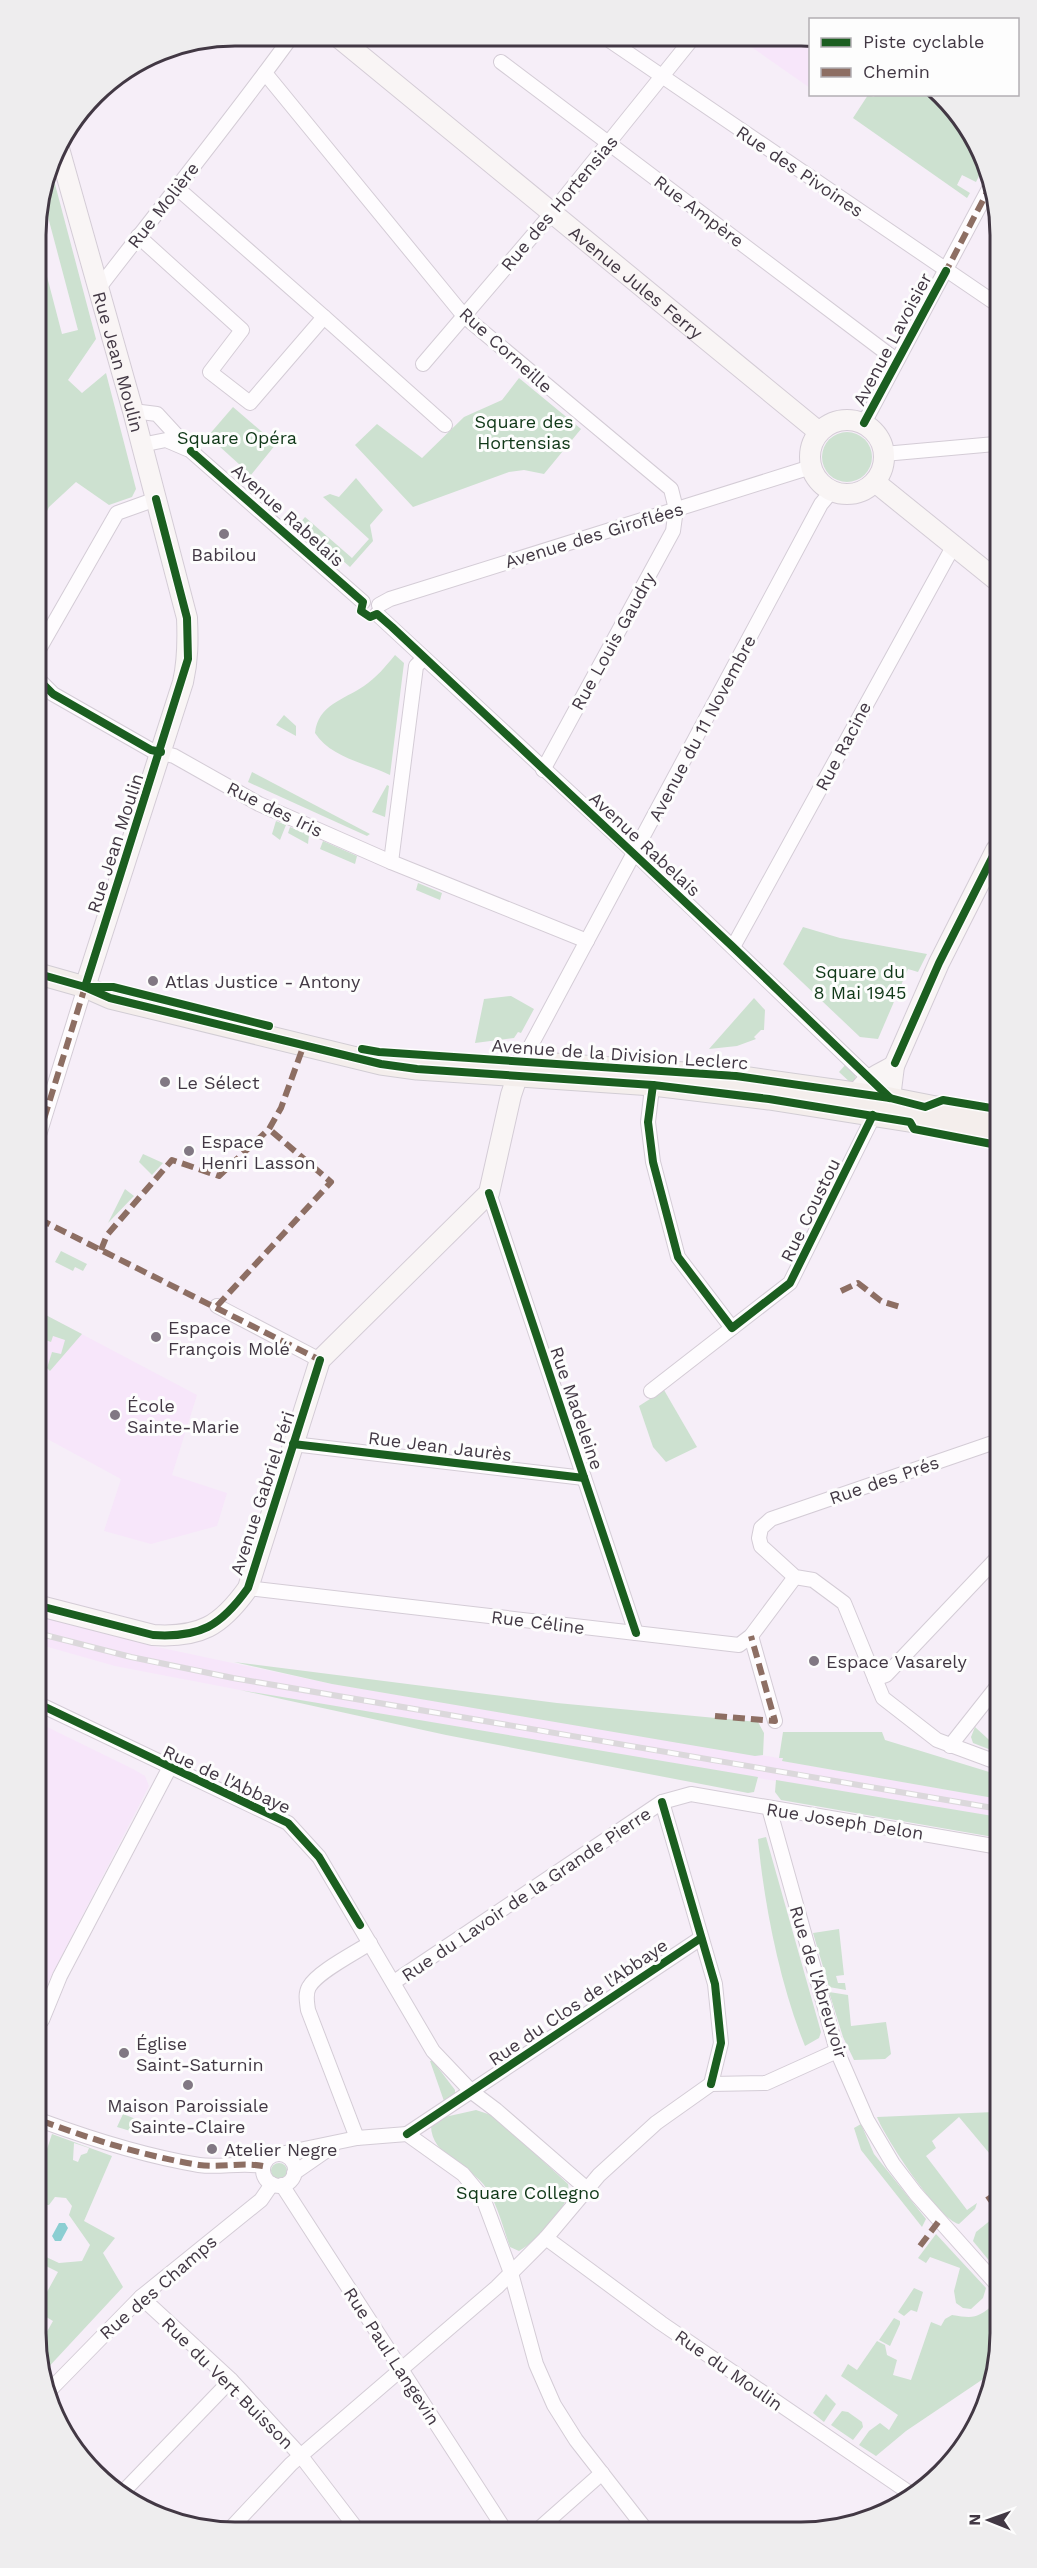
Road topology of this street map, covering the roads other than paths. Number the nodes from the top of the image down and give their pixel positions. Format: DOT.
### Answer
graph roads {
  1 [pos="285,46"];
  2 [pos="349,46"];
  3 [pos="618,46"];
  4 [pos="686,46"];
  5 [pos="501,62"];
  6 [pos="266,73"];
  7 [pos="662,76"];
  8 [pos="609,142"];
  9 [pos="62,160"];
  10 [pos="176,187"];
  11 [pos="986,198"];
  12 [pos="552,213"];
  13 [pos="138,236"];
  14 [pos="946,271"];
  15 [pos="98,289"];
  16 [pos="990,300"];
  17 [pos="464,316"];
  18 [pos="324,317"];
  19 [pos="896,360"];
  20 [pos="423,364"];
  21 [pos="133,411"];
  22 [pos="864,423"];
  23 [pos="445,425"];
  24 [pos="819,432"];
  25 [pos="990,444"];
  26 [pos="141,445"];
  27 [pos="192,451"];
  28 [pos="884,454"];
  29 [pos="811,467"];
  30 [pos="875,482"];
  31 [pos="832,491"];
  32 [pos="156,499"];
  33 [pos="676,509"];
  34 [pos="954,545"];
  35 [pos="990,575"];
  36 [pos="378,610"];
  37 [pos="47,635"];
  38 [pos="423,659"];
  39 [pos="47,688"];
  40 [pos="161,752"];
  41 [pos="543,770"];
  42 [pos="634,854"];
  43 [pos="391,862"];
  44 [pos="990,862"];
  45 [pos="587,941"];
  46 [pos="733,947"];
  47 [pos="47,976"];
  48 [pos="85,987"];
  49 [pos="894,1066"];
  50 [pos="519,1069"];
  51 [pos="653,1078"];
  52 [pos="890,1098"];
  53 [pos="865,1100"];
  54 [pos="47,1109"];
  55 [pos="990,1118"];
  56 [pos="990,1133"];
  57 [pos="489,1193"];
  58 [pos="217,1306"];
  59 [pos="732,1328"];
  60 [pos="320,1360"];
  61 [pos="651,1391"];
  62 [pos="293,1444"];
  63 [pos="990,1444"];
  64 [pos="584,1478"];
  65 [pos="990,1566"];
  66 [pos="795,1577"];
  67 [pos="248,1588"];
  68 [pos="47,1608"];
  69 [pos="636,1633"];
  70 [pos="751,1636"];
  71 [pos="875,1678"];
  72 [pos="990,1695"];
  73 [pos="47,1708"];
  74 [pos="775,1721"];
  75 [pos="950,1746"];
  76 [pos="990,1760"];
  77 [pos="170,1767"];
  78 [pos="691,1794"];
  79 [pos="662,1802"];
  80 [pos="769,1808"];
  81 [pos="990,1845"];
  82 [pos="701,1938"];
  83 [pos="370,1943"];
  84 [pos="394,1982"];
  85 [pos="47,2008"];
  86 [pos="837,2051"];
  87 [pos="711,2084"];
  88 [pos="472,2092"];
  89 [pos="47,2123"];
  90 [pos="407,2134"];
  91 [pos="357,2138"];
  92 [pos="337,2144"];
  93 [pos="280,2154"];
  94 [pos="263,2166"];
  95 [pos="294,2173"];
  96 [pos="277,2185"];
  97 [pos="587,2189"];
  98 [pos="546,2238"];
  99 [pos="511,2273"];
  100 [pos="990,2277"];
  101 [pos="141,2297"];
  102 [pos="402,2370"];
  103 [pos="231,2380"];
  104 [pos="54,2386"];
  105 [pos="301,2456"];
  106 [pos="602,2473"];
  107 [pos="127,2488"];
  108 [pos="907,2490"];
  109 [pos="237,2522"];
  110 [pos="351,2522"];
  111 [pos="500,2522"];
  112 [pos="547,2522"];
  113 [pos="640,2522"];
  1 -- 6 [label="street, Rue Molière"];
  2 -- 12 [label="main road, Avenue Jules Ferry"];
  3 -- 7 [label="street, Rue des Pivoines"];
  4 -- 7 [label="street, Rue des Hortensias"];
  5 -- 8 [label="street, Rue Ampère"];
  6 -- 10 [label="street, Rue Molière"];
  6 -- 17 [label="street, Rue Corneille"];
  7 -- 8 [label="street, Rue des Hortensias"];
  7 -- 14 [label="street, Rue des Pivoines"];
  8 -- 12 [label="street, Rue des Hortensias"];
  8 -- 19 [label="street, Rue Ampère"];
  9 -- 15 [label="main road, Rue Jean Moulin"];
  10 -- 13 [label="street, Rue Molière"];
  10 -- 18 [label="street"];
  11 -- 14 [label="street, Avenue Lavoisier"];
  12 -- 17 [label="street, Rue des Hortensias"];
  12 -- 24 [label="main road, Avenue Jules Ferry"];
  13 -- 15 [label="street, Rue Molière"];
  13 -- 18 [label="street"];
  14 -- 16 [label="street, Rue des Pivoines"];
  14 -- 19 [label="street, Avenue Lavoisier"];
  15 -- 21 [label="main road, Rue Jean Moulin"];
  17 -- 20 [label="street, Rue des Hortensias"];
  17 -- 33 [label="street, Rue Corneille"];
  18 -- 23 [label="street"];
  19 -- 22 [label="street, Avenue Lavoisier"];
  21 -- 26 [label="main road, Rue Jean Moulin"];
  21 -- 27 [label="street, Avenue Rabelais"];
  22 -- 24 [label="main road"];
  22 -- 28 [label="main road"];
  24 -- 29 [label="main road"];
  25 -- 28 [label="street"];
  26 -- 27 [label="street, Avenue Rabelais"];
  26 -- 32 [label="main road, Rue Jean Moulin"];
  27 -- 36 [label="street, Avenue Rabelais"];
  28 -- 30 [label="main road"];
  29 -- 31 [label="main road"];
  29 -- 33 [label="street, Avenue des Giroflées"];
  30 -- 31 [label="main road"];
  30 -- 34 [label="main road"];
  31 -- 42 [label="street, Avenue du 11 Novembre"];
  32 -- 37 [label="street"];
  32 -- 40 [label="main road, Rue Jean Moulin"];
  33 -- 36 [label="street, Avenue des Giroflées"];
  33 -- 41 [label="street, Rue Louis Gaudry"];
  34 -- 35 [label="main road"];
  34 -- 46 [label="street, Rue Racine"];
  36 -- 38 [label="street, Avenue Rabelais"];
  38 -- 41 [label="street, Avenue Rabelais"];
  38 -- 43 [label="street"];
  39 -- 40 [label="street, Rue des Iris"];
  40 -- 43 [label="street, Rue des Iris"];
  40 -- 48 [label="main road, Rue Jean Moulin"];
  41 -- 42 [label="street, Avenue Rabelais"];
  42 -- 45 [label="street, Avenue du 11 Novembre"];
  42 -- 46 [label="street, Avenue Rabelais"];
  43 -- 45 [label="street, Rue des Iris"];
  44 -- 49 [label="main road"];
  45 -- 50 [label="street, Avenue du 11 Novembre"];
  46 -- 53 [label="street, Avenue Rabelais"];
  47 -- 48 [label="main road, Avenue de la Division Leclerc"];
  48 -- 50 [label="main road, Avenue de la Division Leclerc"];
  48 -- 54 [label="street"];
  49 -- 52 [label="main road"];
  49 -- 53 [label="main road"];
  50 -- 51 [label="main road, Avenue de la Division Leclerc"];
  50 -- 57 [label="main road"];
  51 -- 53 [label="main road, Avenue de la Division Leclerc"];
  51 -- 59 [label="street"];
  52 -- 53 [label="main road, Avenue de la Division Leclerc"];
  52 -- 55 [label="main road, Avenue de la Division Leclerc"];
  53 -- 56 [label="main road, Avenue de la Division Leclerc"];
  53 -- 59 [label="street, Rue Coustou"];
  57 -- 60 [label="main road, Avenue Gabriel Péri"];
  57 -- 64 [label="street, Rue Madeleine"];
  58 -- 60 [label="street"];
  59 -- 61 [label="street, Rue Coustou"];
  60 -- 62 [label="main road, Avenue Gabriel Péri"];
  62 -- 64 [label="street, Rue Jean Jaurès"];
  62 -- 67 [label="main road, Avenue Gabriel Péri"];
  63 -- 66 [label="street, Rue des Prés"];
  64 -- 69 [label="street, Rue Madeleine"];
  65 -- 71 [label="street"];
  66 -- 70 [label="street"];
  66 -- 71 [label="street"];
  67 -- 68 [label="main road, Avenue Gabriel Péri"];
  67 -- 69 [label="street, Rue Céline"];
  69 -- 70 [label="street, Rue Céline"];
  70 -- 74 [label="street"];
  71 -- 75 [label="street"];
  72 -- 75 [label="street"];
  73 -- 77 [label="street, Rue de l'Abbaye"];
  75 -- 76 [label="street"];
  77 -- 83 [label="street, Rue de l'Abbaye"];
  77 -- 85 [label="street"];
  78 -- 79 [label="street, Rue du Lavoir de la Grande Pierre"];
  78 -- 80 [label="street, Rue Joseph Delon"];
  79 -- 82 [label="street"];
  79 -- 84 [label="street, Rue du Lavoir de la Grande Pierre"];
  80 -- 81 [label="street, Rue Joseph Delon"];
  80 -- 86 [label="street, Rue de l'Abreuvoir"];
  82 -- 87 [label="street"];
  82 -- 88 [label="street, Rue du Clos de l'Abbaye"];
  83 -- 84 [label="street, Rue de l'Abbaye"];
  83 -- 91 [label="street"];
  84 -- 88 [label="street, Rue de l'Abbaye"];
  86 -- 87 [label="street"];
  86 -- 100 [label="street, Rue de l'Abreuvoir"];
  87 -- 97 [label="street"];
  88 -- 90 [label="street, Rue du Clos de l'Abbaye"];
  88 -- 97 [label="street, Rue de l'Abbaye"];
  89 -- 94 [label="street"];
  90 -- 91 [label="street"];
  90 -- 99 [label="street"];
  91 -- 92 [label="street"];
  92 -- 93 [label="street"];
  92 -- 95 [label="street"];
  93 -- 94 [label="street"];
  93 -- 95 [label="street"];
  94 -- 96 [label="street"];
  95 -- 96 [label="street"];
  96 -- 101 [label="street, Rue des Champs"];
  96 -- 102 [label="street, Rue Paul Langevin"];
  97 -- 98 [label="street"];
  98 -- 99 [label="street"];
  98 -- 108 [label="street, Rue du Moulin"];
  99 -- 102 [label="street"];
  99 -- 106 [label="street"];
  101 -- 103 [label="street, Rue du Vert Buisson"];
  101 -- 104 [label="street, Rue des Champs"];
  102 -- 105 [label="street"];
  102 -- 111 [label="street, Rue Paul Langevin"];
  103 -- 105 [label="street, Rue du Vert Buisson"];
  103 -- 107 [label="street"];
  105 -- 109 [label="street"];
  105 -- 110 [label="street, Rue du Vert Buisson"];
  106 -- 112 [label="street"];
  106 -- 113 [label="street"];
}
